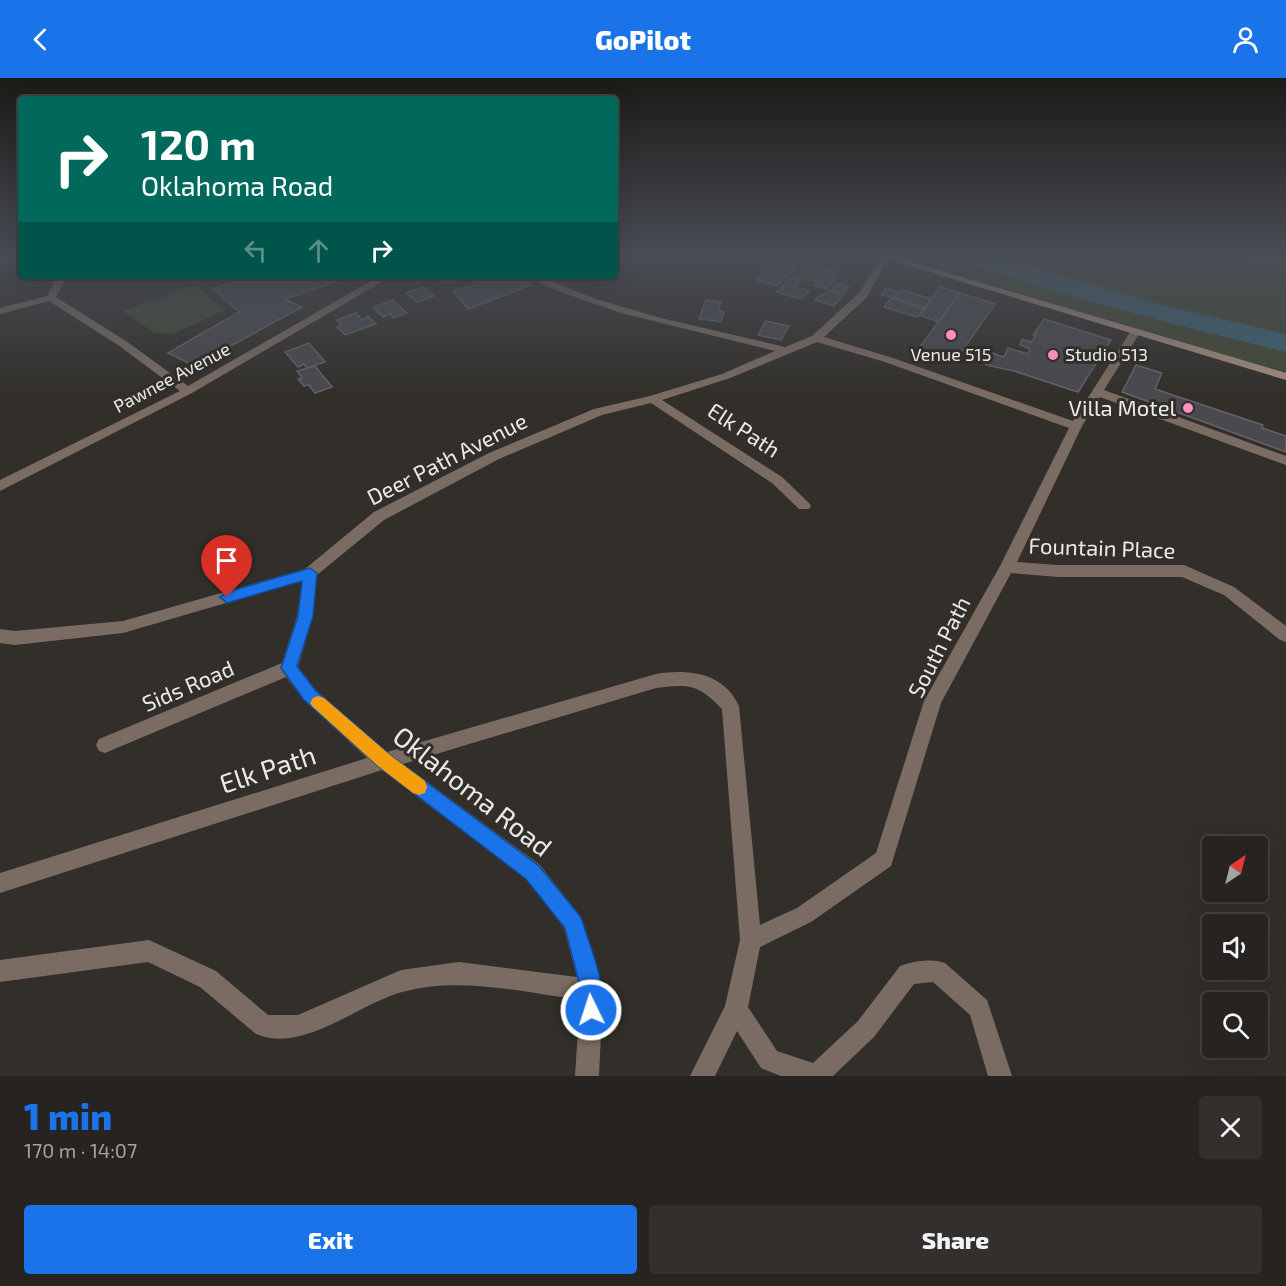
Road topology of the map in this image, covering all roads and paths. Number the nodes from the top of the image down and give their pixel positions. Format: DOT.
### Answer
graph roads {
  1 [pos="29,304"];
  2 [pos="60,304"];
  3 [pos="339,304"];
  4 [pos="603,304"];
  5 [pos="854,304"];
  6 [pos="1043,304"];
  7 [pos="0,311"];
  8 [pos="1136,331"];
  9 [pos="816,338"];
  10 [pos="787,351"];
  11 [pos="1286,377"];
  12 [pos="188,391"];
  13 [pos="1098,392"];
  14 [pos="653,399"];
  15 [pos="1076,426"];
  16 [pos="1286,460"];
  17 [pos="0,486"];
  18 [pos="804,506"];
  19 [pos="1007,567"];
  20 [pos="310,573"];
  21 [pos="1286,635"];
  22 [pos="0,636"];
  23 [pos="289,668"];
  24 [pos="105,745"];
  25 [pos="384,761"];
  26 [pos="0,883"];
  27 [pos="751,940"];
  28 [pos="0,970"];
  29 [pos="592,990"];
  30 [pos="736,1009"];
  31 [pos="587,1076"];
  32 [pos="702,1076"];
  33 [pos="1000,1076"];
  1 -- 7 [label="street"];
  2 -- 12 [label="street"];
  3 -- 12 [label="street, Pawnee Avenue"];
  4 -- 10 [label="street"];
  5 -- 9 [label="street, Deer Path Avenue"];
  6 -- 8 [label="main road"];
  8 -- 11 [label="main road"];
  8 -- 13 [label="street, South Path"];
  9 -- 10 [label="street, Deer Path Avenue"];
  9 -- 15 [label="street"];
  10 -- 14 [label="street, Deer Path Avenue"];
  12 -- 17 [label="street, Pawnee Avenue"];
  13 -- 15 [label="street, South Path"];
  13 -- 16 [label="street"];
  14 -- 18 [label="street, Elk Path"];
  14 -- 20 [label="street, Deer Path Avenue"];
  15 -- 19 [label="street, South Path"];
  19 -- 21 [label="street, Fountain Place"];
  19 -- 27 [label="street, South Path"];
  20 -- 22 [label="street, Deer Path Avenue"];
  20 -- 23 [label="street"];
  23 -- 24 [label="street, Sids Road"];
  23 -- 25 [label="street, Oklahoma Road"];
  25 -- 26 [label="street, Elk Path"];
  25 -- 27 [label="street, Elk Path"];
  25 -- 29 [label="street, Oklahoma Road"];
  27 -- 30 [label="street, Elk Path"];
  28 -- 29 [label="street"];
  29 -- 31 [label="street, Oklahoma Road"];
  30 -- 32 [label="street, Elk Path"];
  30 -- 33 [label="street"];
}
